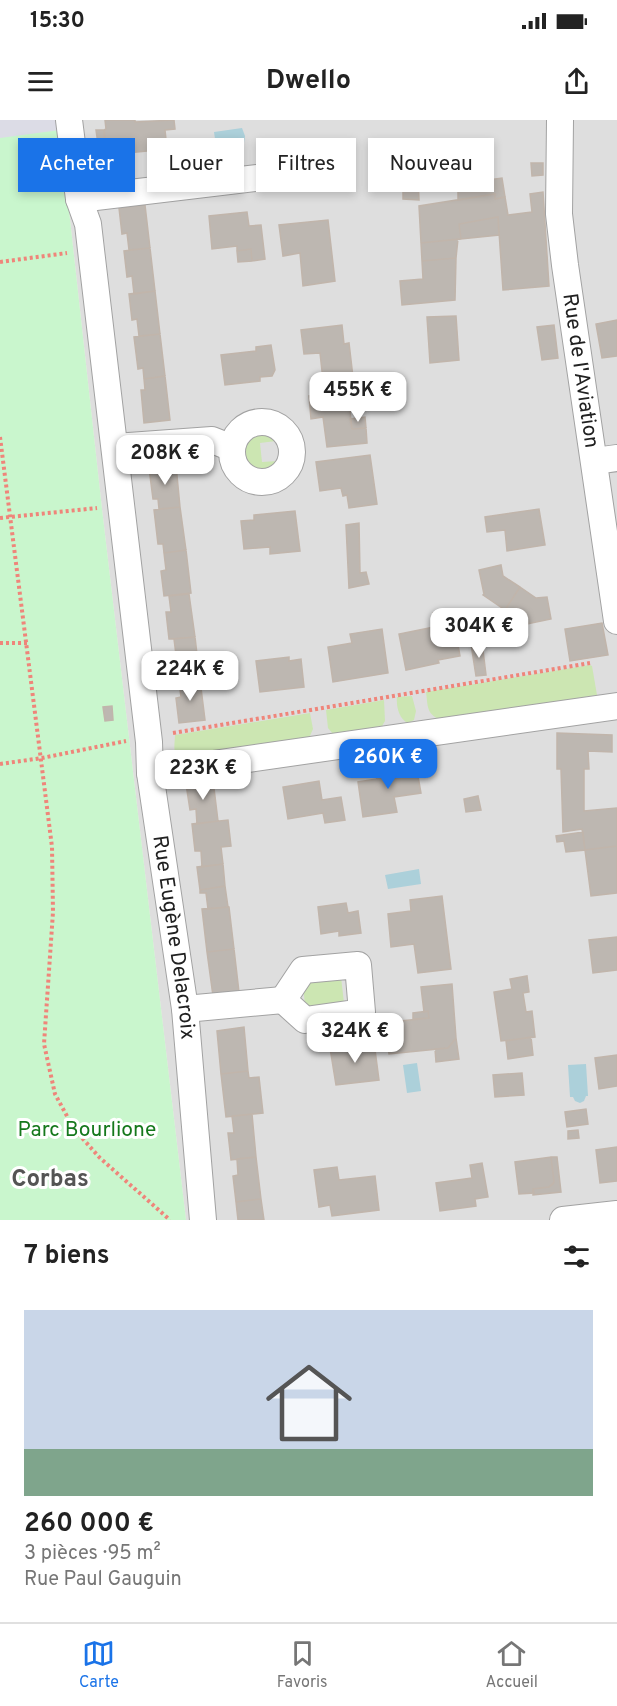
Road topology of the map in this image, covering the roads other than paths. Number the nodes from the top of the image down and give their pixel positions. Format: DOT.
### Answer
graph roads {
  1 [pos="69,120"];
  2 [pos="560,120"];
  3 [pos="256,178"];
  4 [pos="79,199"];
  5 [pos="115,447"];
  6 [pos="232,448"];
  7 [pos="606,460"];
  8 [pos="617,621"];
  9 [pos="617,706"];
  10 [pos="150,773"];
  11 [pos="283,1000"];
  12 [pos="185,1010"];
  13 [pos="617,1214"];
  14 [pos="204,1220"];
  15 [pos="563,1220"];
  1 -- 4 [label="street, Rue Eugène Delacroix"];
  2 -- 7 [label="street, Rue de l'Aviation"];
  3 -- 4 [label="street"];
  4 -- 5 [label="street, Rue Eugène Delacroix"];
  5 -- 6 [label="street"];
  5 -- 10 [label="street, Rue Eugène Delacroix"];
  7 -- 8 [label="street, Rue de l'Aviation"];
  9 -- 10 [label="street"];
  10 -- 12 [label="street, Rue Eugène Delacroix"];
  11 -- 12 [label="street"];
  12 -- 14 [label="street, Rue Eugène Delacroix"];
  13 -- 15 [label="street"];
}
